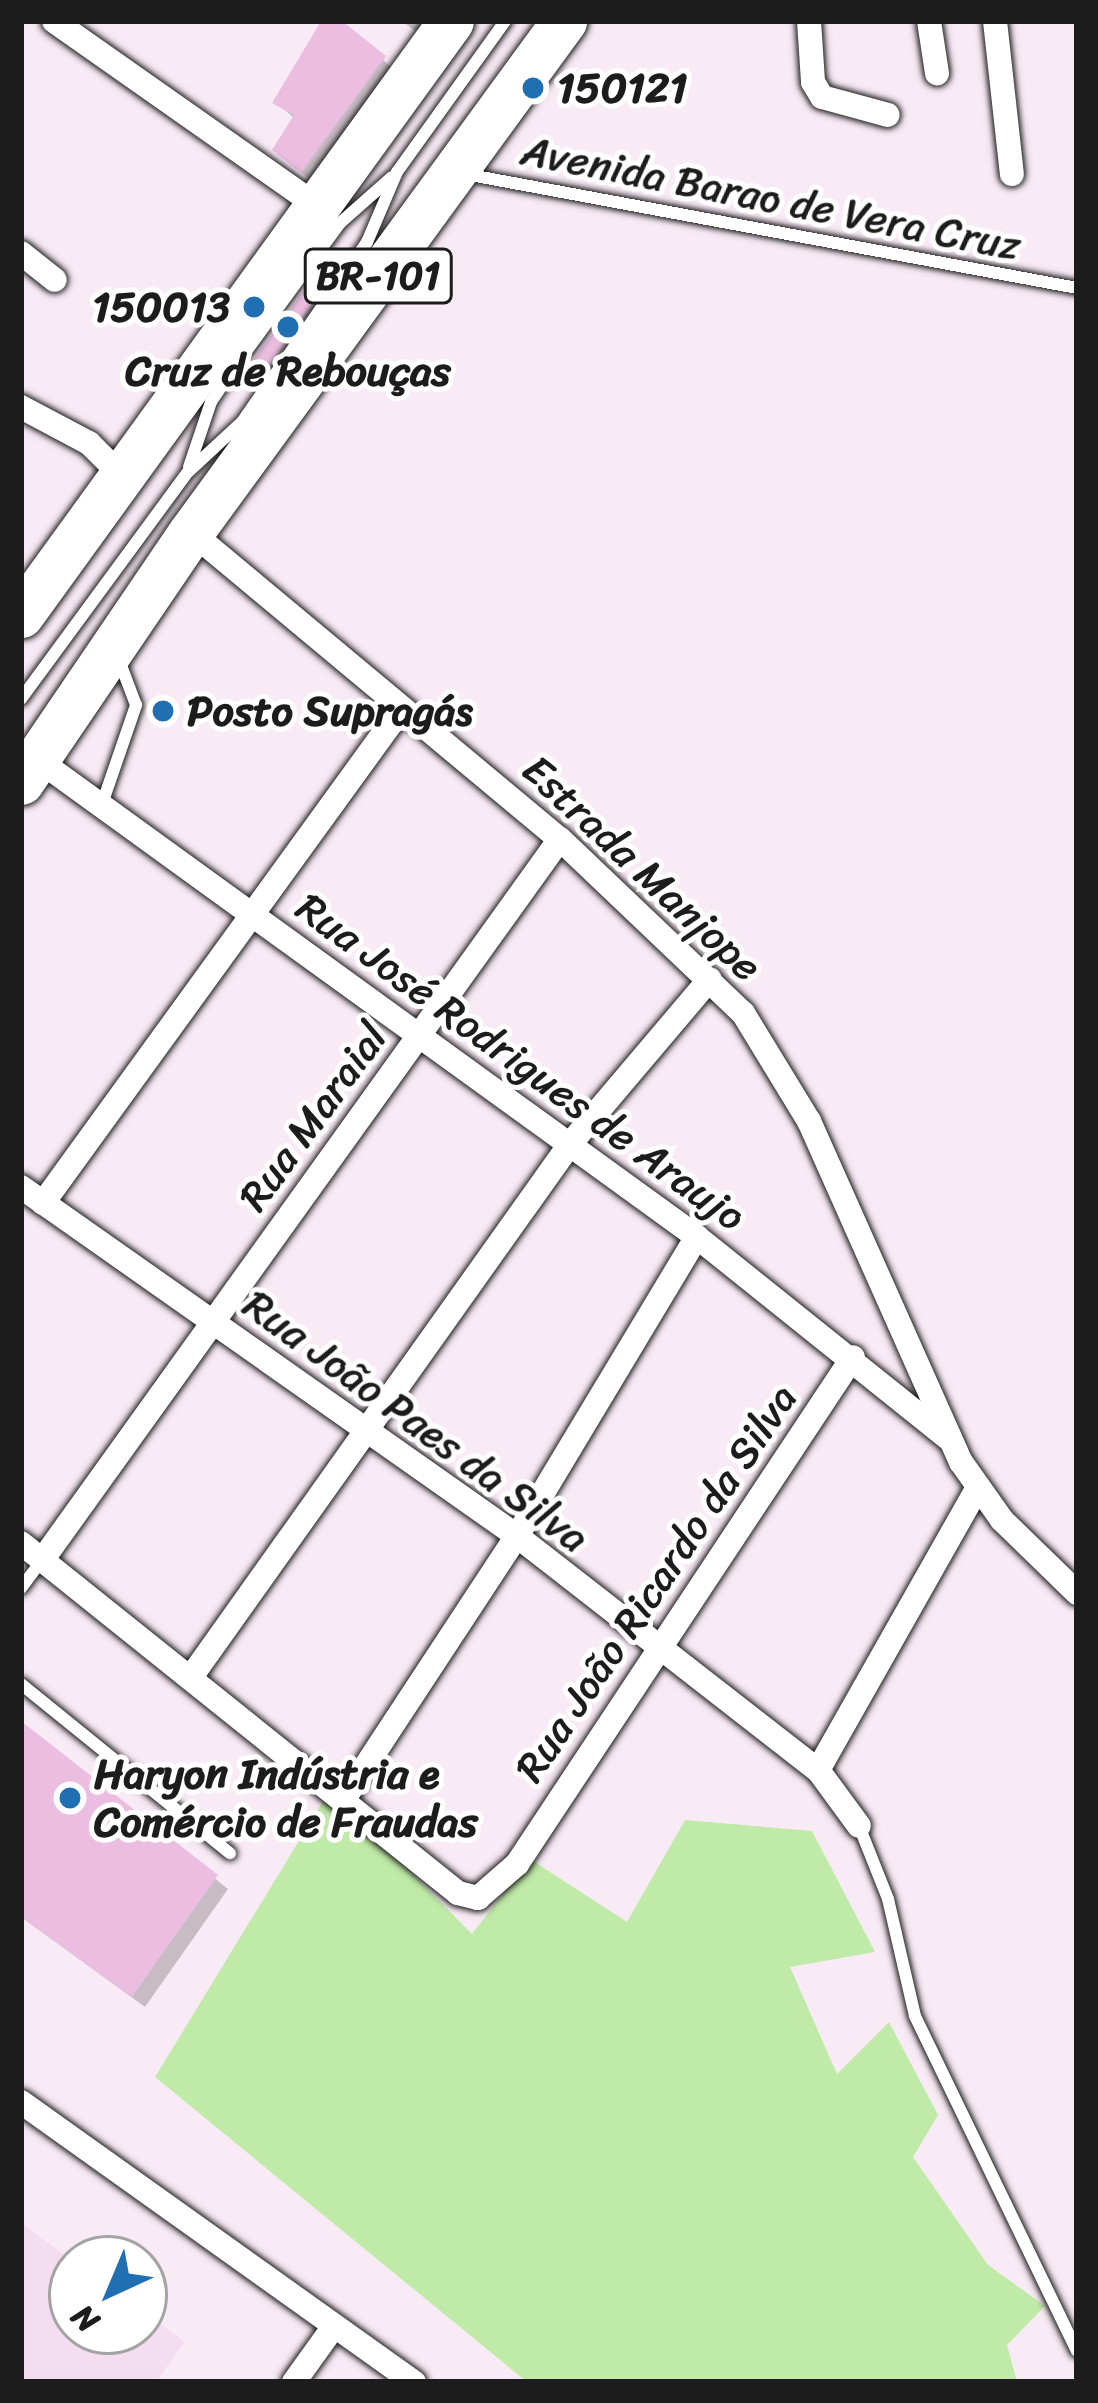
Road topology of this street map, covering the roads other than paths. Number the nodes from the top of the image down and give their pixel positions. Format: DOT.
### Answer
graph roads {
  1 [pos="54,21"];
  2 [pos="451,21"];
  3 [pos="505,21"];
  4 [pos="564,21"];
  5 [pos="809,21"];
  6 [pos="929,21"];
  7 [pos="995,21"];
  8 [pos="937,73"];
  9 [pos="888,115"];
  10 [pos="397,172"];
  11 [pos="454,172"];
  12 [pos="1012,174"];
  13 [pos="316,205"];
  14 [pos="21,254"];
  15 [pos="55,280"];
  16 [pos="1077,288"];
  17 [pos="21,407"];
  18 [pos="188,472"];
  19 [pos="120,474"];
  20 [pos="191,532"];
  21 [pos="21,615"];
  22 [pos="113,646"];
  23 [pos="21,699"];
  24 [pos="402,708"];
  25 [pos="29,771"];
  26 [pos="101,805"];
  27 [pos="560,839"];
  28 [pos="255,915"];
  29 [pos="710,979"];
  30 [pos="419,1038"];
  31 [pos="571,1144"];
  32 [pos="21,1186"];
  33 [pos="43,1203"];
  34 [pos="697,1237"];
  35 [pos="212,1321"];
  36 [pos="853,1357"];
  37 [pos="366,1432"];
  38 [pos="950,1440"];
  39 [pos="977,1489"];
  40 [pos="518,1536"];
  41 [pos="21,1543"];
  42 [pos="43,1559"];
  43 [pos="21,1588"];
  44 [pos="1077,1592"];
  45 [pos="658,1652"];
  46 [pos="191,1677"];
  47 [pos="21,1684"];
  48 [pos="818,1770"];
  49 [pos="344,1799"];
  50 [pos="860,1826"];
  51 [pos="230,1853"];
  52 [pos="21,2102"];
  53 [pos="332,2329"];
  54 [pos="1077,2351"];
  55 [pos="294,2382"];
  56 [pos="414,2382"];
  1 -- 13 [label="street"];
  2 -- 13 [label="highway, BR-101"];
  3 -- 10 [label="lane"];
  4 -- 11 [label="highway, BR-101"];
  5 -- 9 [label="street"];
  6 -- 8 [label="street"];
  7 -- 12 [label="street"];
  10 -- 18 [label="lane"];
  10 -- 18 [label="lane"];
  11 -- 16 [label="lane, Avenida Barao de Vera Cruz"];
  11 -- 20 [label="highway, BR-101"];
  13 -- 19 [label="highway, BR-101"];
  14 -- 15 [label="street"];
  17 -- 19 [label="street"];
  18 -- 23 [label="lane"];
  19 -- 21 [label="highway, BR-101"];
  20 -- 22 [label="highway, BR-101"];
  20 -- 24 [label="street, Estrada Manjope"];
  22 -- 25 [label="highway, BR-101"];
  22 -- 26 [label="lane"];
  24 -- 27 [label="street, Estrada Manjope"];
  24 -- 28 [label="street"];
  25 -- 26 [label="street, Rua José Rodrigues de Araujo"];
  26 -- 28 [label="street, Rua José Rodrigues de Araujo"];
  27 -- 29 [label="street, Estrada Manjope"];
  27 -- 30 [label="street, Rua Maraial"];
  28 -- 30 [label="street, Rua José Rodrigues de Araujo"];
  28 -- 33 [label="street"];
  29 -- 31 [label="street"];
  29 -- 38 [label="street, Estrada Manjope"];
  30 -- 31 [label="street, Rua José Rodrigues de Araujo"];
  30 -- 35 [label="street, Rua Maraial"];
  31 -- 34 [label="street, Rua José Rodrigues de Araujo"];
  31 -- 37 [label="street"];
  32 -- 33 [label="street, Rua João Paes da Silva"];
  33 -- 35 [label="street, Rua João Paes da Silva"];
  34 -- 36 [label="street, Rua José Rodrigues de Araujo"];
  34 -- 40 [label="street"];
  35 -- 37 [label="street, Rua João Paes da Silva"];
  35 -- 42 [label="street, Rua Maraial"];
  36 -- 38 [label="street, Rua José Rodrigues de Araujo"];
  36 -- 45 [label="street, Rua João Ricardo da Silva"];
  37 -- 40 [label="street, Rua João Paes da Silva"];
  37 -- 46 [label="street"];
  38 -- 39 [label="street, Estrada Manjope"];
  39 -- 44 [label="street, Estrada Manjope"];
  39 -- 48 [label="street"];
  40 -- 45 [label="street, Rua João Paes da Silva"];
  40 -- 49 [label="street"];
  41 -- 42 [label="street, Rua João Ricardo da Silva"];
  42 -- 43 [label="lane"];
  42 -- 46 [label="street, Rua João Ricardo da Silva"];
  45 -- 48 [label="street, Rua João Paes da Silva"];
  45 -- 49 [label="street, Rua João Ricardo da Silva"];
  46 -- 49 [label="street, Rua João Ricardo da Silva"];
  47 -- 51 [label="lane"];
  48 -- 50 [label="street, Rua João Paes da Silva"];
  50 -- 54 [label="lane"];
  52 -- 53 [label="street"];
  53 -- 55 [label="street"];
  53 -- 56 [label="street"];
}
